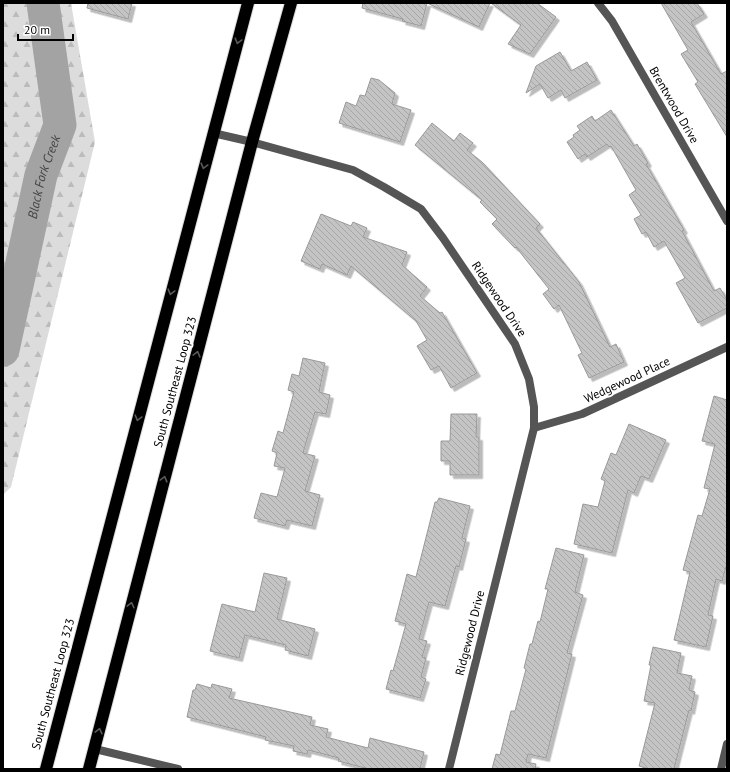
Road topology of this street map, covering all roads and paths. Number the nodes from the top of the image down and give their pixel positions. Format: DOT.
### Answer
graph roads {
  1 [pos="248,3"];
  2 [pos="291,3"];
  3 [pos="598,3"];
  4 [pos="213,133"];
  5 [pos="252,142"];
  6 [pos="727,221"];
  7 [pos="727,347"];
  8 [pos="534,428"];
  9 [pos="727,744"];
  10 [pos="95,749"];
  11 [pos="46,769"];
  12 [pos="89,769"];
  13 [pos="178,769"];
  14 [pos="449,769"];
  15 [pos="721,769"];
  1 -- 4 [label="highway, South Southeast Loop 323, one-way"];
  2 -- 5 [label="highway, South Southeast Loop 323"];
  3 -- 6 [label="street, Brentwood Drive"];
  4 -- 5 [label="street, Ridgewood Drive"];
  4 -- 11 [label="highway, South Southeast Loop 323, one-way"];
  5 -- 8 [label="street, Ridgewood Drive"];
  10 -- 5 [label="highway, South Southeast Loop 323, one-way"];
  7 -- 8 [label="street, Wedgewood Place"];
  8 -- 14 [label="street, Ridgewood Drive"];
  9 -- 15 [label="street"];
  10 -- 12 [label="highway, South Southeast Loop 323"];
  10 -- 13 [label="street"];
}
